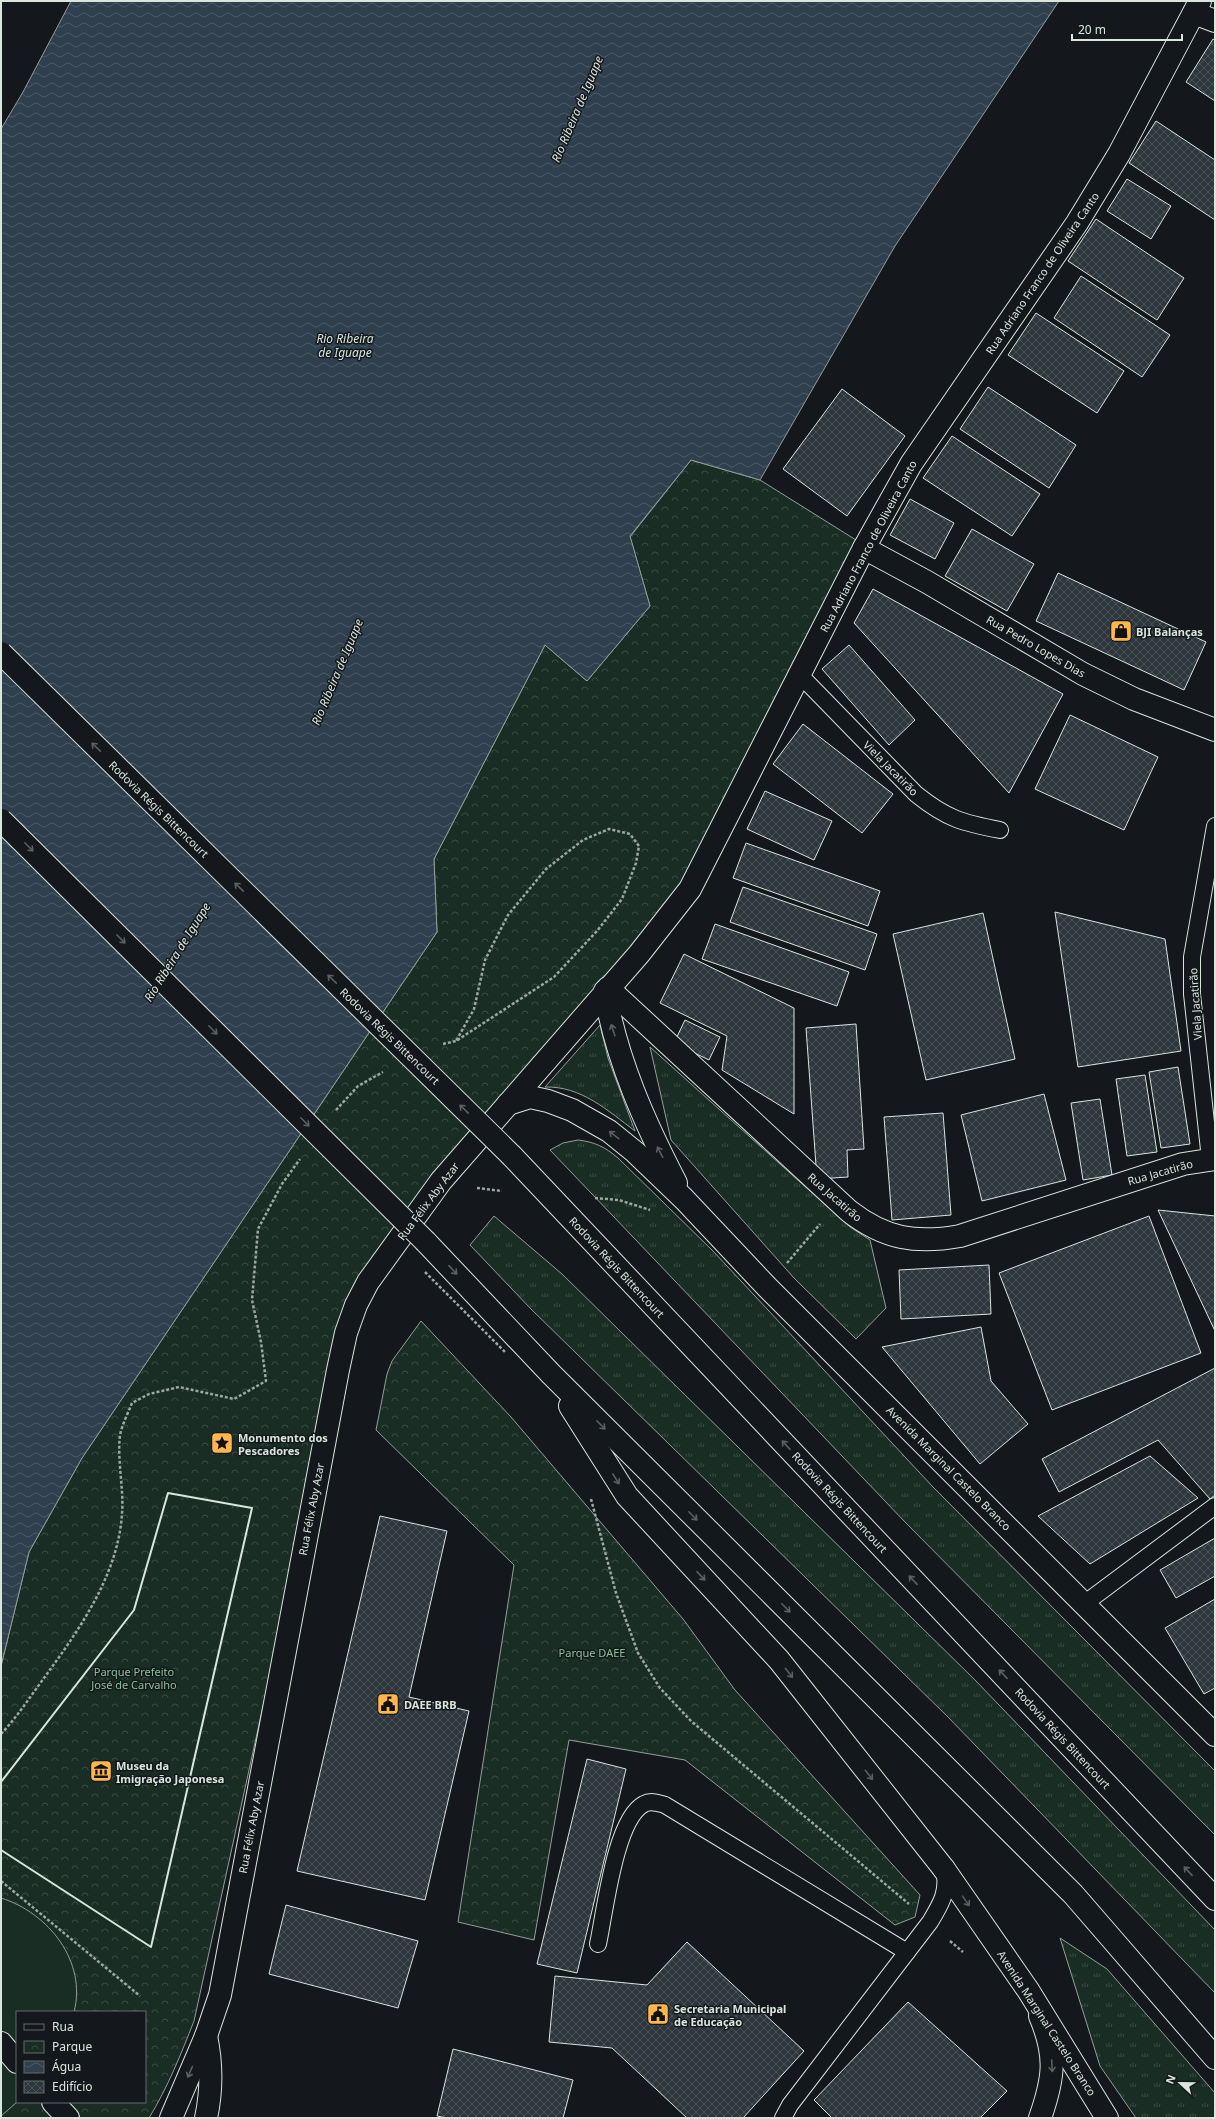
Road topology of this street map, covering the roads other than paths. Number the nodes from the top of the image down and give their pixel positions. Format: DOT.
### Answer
graph roads {
  1 [pos="1197,7"];
  2 [pos="1215,21"];
  3 [pos="864,548"];
  4 [pos="1,654"];
  5 [pos="800,675"];
  6 [pos="1215,730"];
  7 [pos="1,820"];
  8 [pos="1215,826"];
  9 [pos="1000,830"];
  10 [pos="606,990"];
  11 [pos="508,1104"];
  12 [pos="1212,1159"];
  13 [pos="684,1199"];
  14 [pos="551,1374"];
  15 [pos="1215,1506"];
  16 [pos="1084,1604"];
  17 [pos="1215,1735"];
  18 [pos="944,1869"];
  19 [pos="1215,1899"];
  20 [pos="598,1944"];
  21 [pos="907,1952"];
  22 [pos="1028,1990"];
  23 [pos="206,2036"];
  24 [pos="1,2043"];
  25 [pos="1215,2058"];
  26 [pos="16,2061"];
  27 [pos="54,2103"];
  28 [pos="68,2118"];
  29 [pos="171,2118"];
  30 [pos="206,2118"];
  31 [pos="783,2118"];
  32 [pos="1040,2118"];
  33 [pos="1107,2118"];
  1 -- 2 [label="main road"];
  1 -- 3 [label="main road, Rua Adriano Franco de Oliveira Canto"];
  3 -- 5 [label="main road, Rua Adriano Franco de Oliveira Canto"];
  3 -- 6 [label="main road, Rua Pedro Lopes Dias"];
  19 -- 4 [label="main road, Rodovia Régis Bittencourt, one-way, bridge"];
  5 -- 9 [label="lane, Viela Jacatirão"];
  5 -- 10 [label="main road, Rua Adriano Franco de Oliveira Canto"];
  7 -- 14 [label="main road, one-way, bridge"];
  8 -- 12 [label="lane, Viela Jacatirão"];
  10 -- 11 [label="main road, Rua Félix Aby Azar"];
  10 -- 12 [label="main road, Rua Jacatirão"];
  13 -- 10 [label="main road, Avenida Marginal Castelo Branco, one-way"];
  13 -- 11 [label="main road, Avenida Marginal Castelo Branco, one-way"];
  11 -- 23 [label="main road, Rua Félix Aby Azar"];
  13 -- 16 [label="main road, Avenida Marginal Castelo Branco"];
  14 -- 18 [label="main road, Avenida Marginal Castelo Branco, one-way"];
  14 -- 25 [label="main road, one-way"];
  15 -- 16 [label="lane"];
  16 -- 17 [label="main road, Avenida Marginal Castelo Branco"];
  18 -- 21 [label="lane"];
  18 -- 22 [label="main road, Avenida Marginal Castelo Branco, one-way"];
  20 -- 21 [label="lane"];
  21 -- 31 [label="lane"];
  22 -- 32 [label="main road, one-way"];
  22 -- 33 [label="main road, Avenida Marginal Castelo Branco"];
  23 -- 29 [label="main road, Rua Félix Aby Azar, one-way"];
  23 -- 30 [label="main road, Rua Félix Aby Azar"];
  24 -- 26 [label="main road"];
  27 -- 28 [label="main road"];
}
